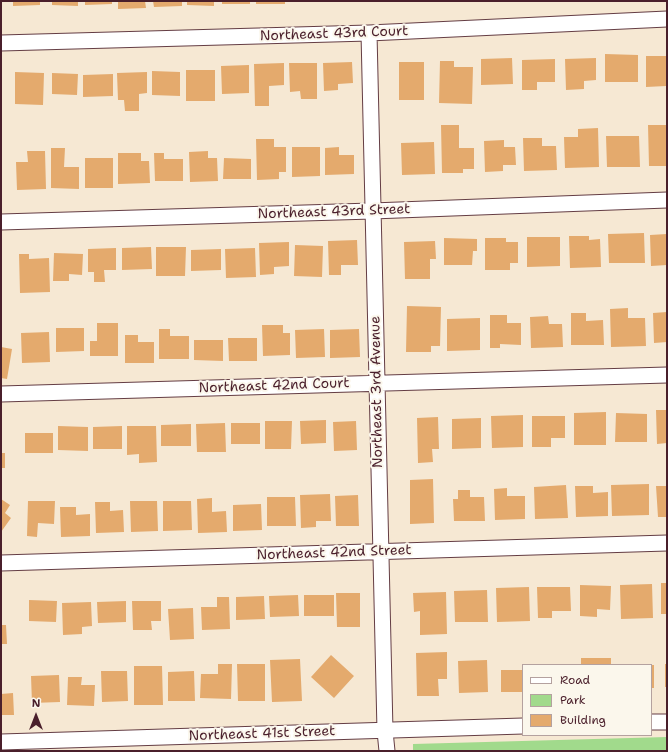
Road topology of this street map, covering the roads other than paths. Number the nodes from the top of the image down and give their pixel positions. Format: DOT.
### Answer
graph roads {
  1 [pos="667,19"];
  2 [pos="368,33"];
  3 [pos="1,43"];
  4 [pos="667,200"];
  5 [pos="372,211"];
  6 [pos="1,222"];
  7 [pos="667,375"];
  8 [pos="377,383"];
  9 [pos="1,394"];
  10 [pos="667,543"];
  11 [pos="381,552"];
  12 [pos="1,563"];
  13 [pos="652,722"];
  14 [pos="667,722"];
  15 [pos="522,726"];
  16 [pos="385,731"];
  17 [pos="1,742"];
  18 [pos="387,751"];
  1 -- 2 [label="street, Northeast 43rd Court"];
  2 -- 3 [label="street, Northeast 43rd Court"];
  2 -- 5 [label="street, Northeast 3rd Avenue"];
  4 -- 5 [label="street, Northeast 43rd Street"];
  5 -- 6 [label="street, Northeast 43rd Street"];
  5 -- 8 [label="street, Northeast 3rd Avenue"];
  7 -- 8 [label="street, Northeast 42nd Court"];
  8 -- 9 [label="street, Northeast 42nd Court"];
  8 -- 11 [label="street, Northeast 3rd Avenue"];
  10 -- 11 [label="street, Northeast 42nd Street"];
  11 -- 12 [label="street, Northeast 42nd Street"];
  11 -- 16 [label="street, Northeast 3rd Avenue"];
  13 -- 14 [label="street"];
  15 -- 16 [label="street, Northeast 41st Street"];
  16 -- 17 [label="street, Northeast 41st Street"];
  16 -- 18 [label="street, Northeast 3rd Avenue"];
}
